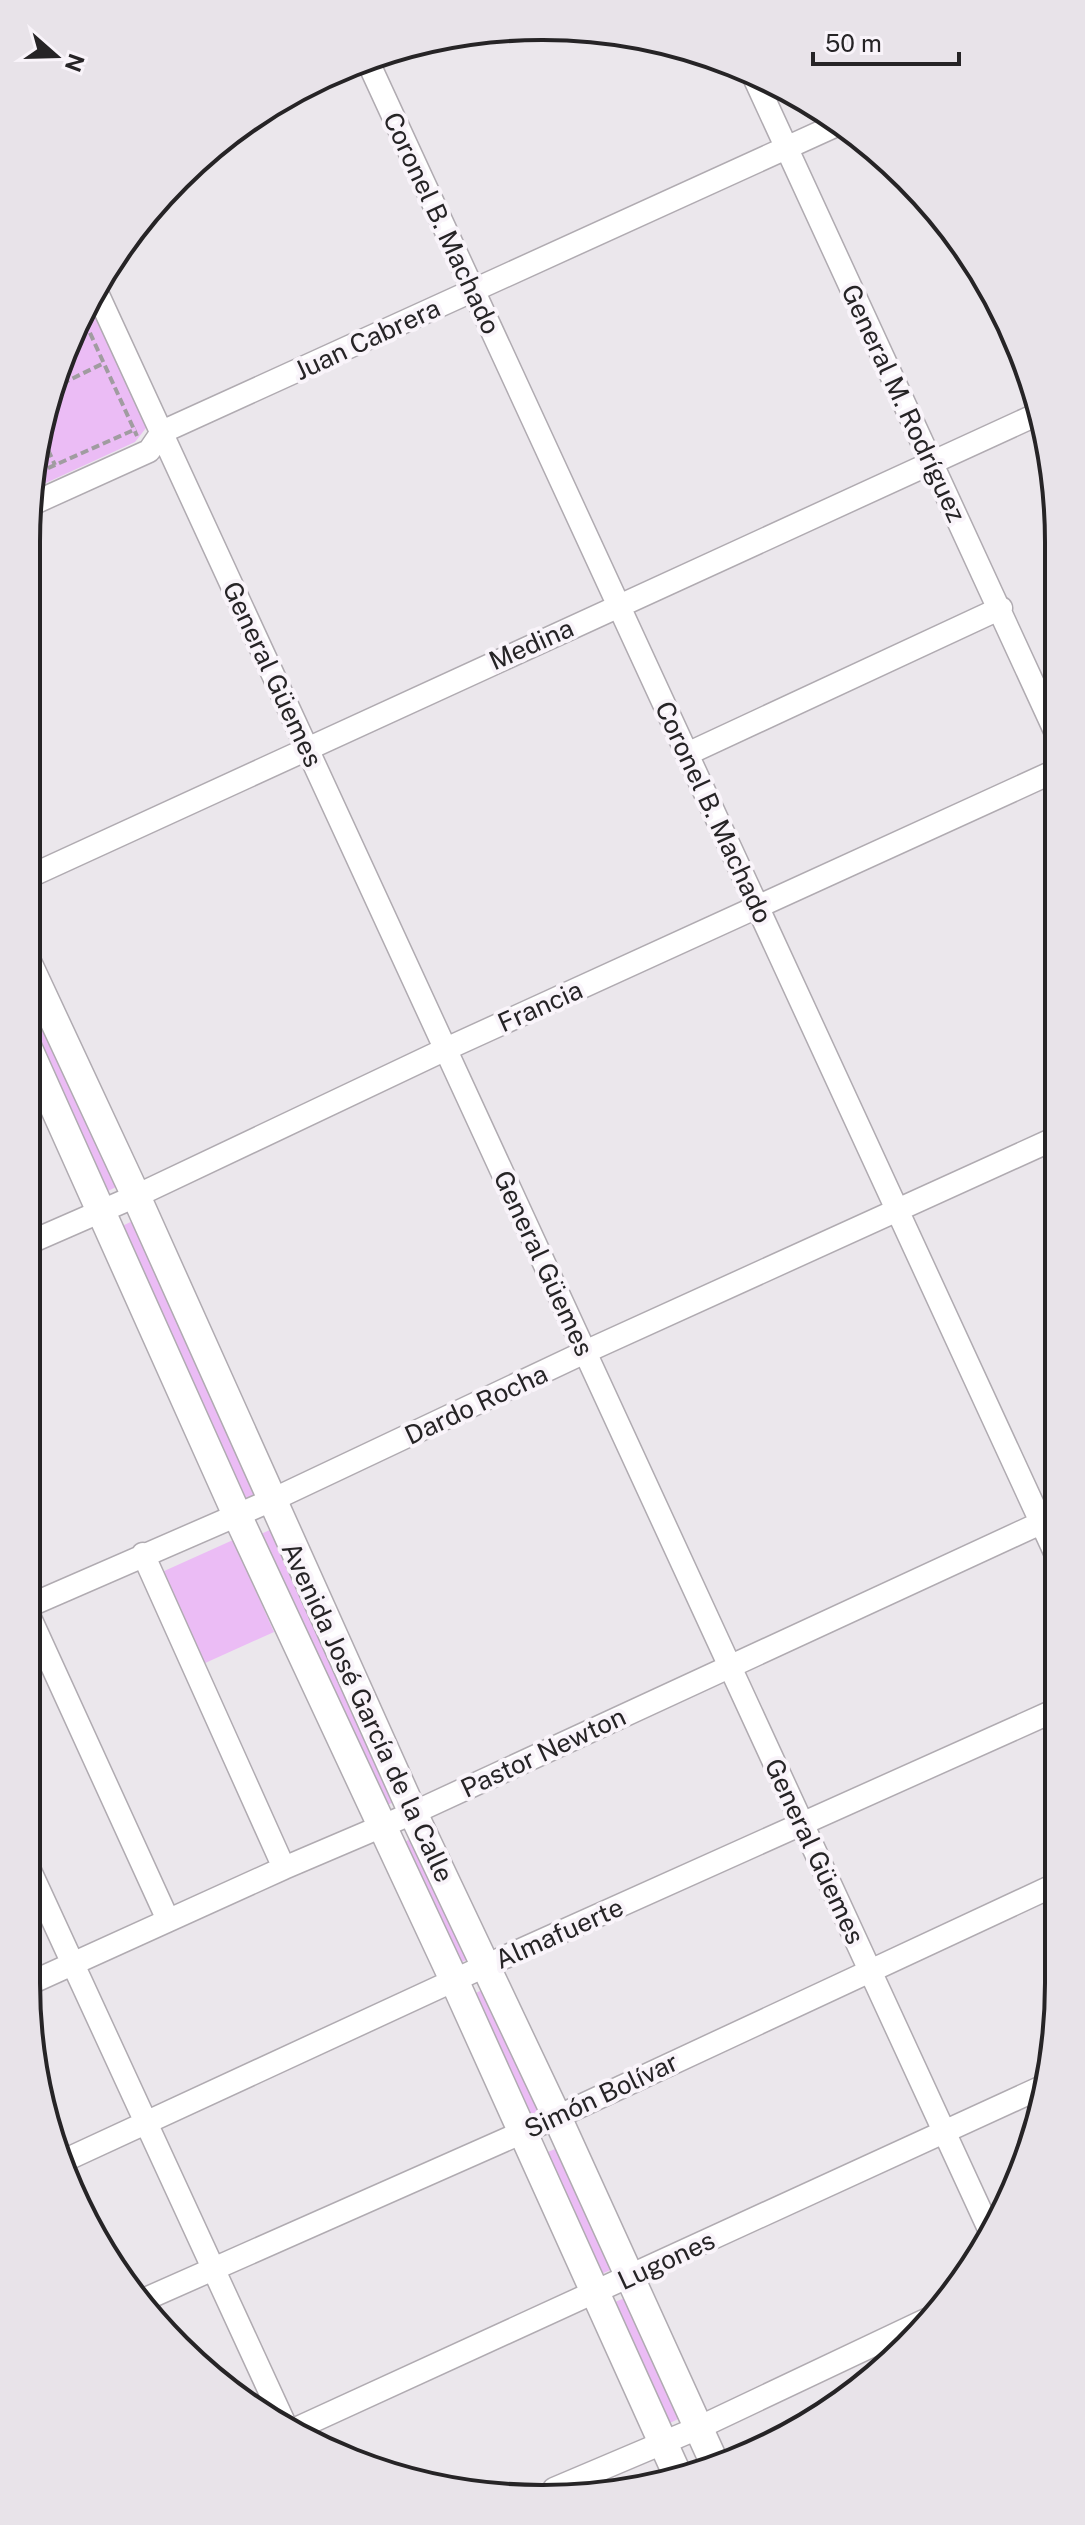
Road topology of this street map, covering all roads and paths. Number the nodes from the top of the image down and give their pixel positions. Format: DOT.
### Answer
graph roads {
  1 [pos="372,70"];
  2 [pos="760,89"];
  3 [pos="828,129"];
  4 [pos="786,148"];
  5 [pos="473,290"];
  6 [pos="101,302"];
  7 [pos="88,329"];
  8 [pos="104,363"];
  9 [pos="67,381"];
  10 [pos="1029,418"];
  11 [pos="159,426"];
  12 [pos="134,429"];
  13 [pos="49,451"];
  14 [pos="145,453"];
  15 [pos="931,462"];
  16 [pos="55,465"];
  17 [pos="45,469"];
  18 [pos="42,500"];
  19 [pos="618,605"];
  20 [pos="1001,608"];
  21 [pos="1045,708"];
  22 [pos="306,747"];
  23 [pos="687,754"];
  24 [pos="1045,776"];
  25 [pos="40,871"];
  26 [pos="758,907"];
  27 [pos="40,990"];
  28 [pos="446,1049"];
  29 [pos="40,1075"];
  30 [pos="1045,1143"];
  31 [pos="136,1196"];
  32 [pos="102,1210"];
  33 [pos="897,1210"];
  34 [pos="40,1238"];
  35 [pos="585,1352"];
  36 [pos="272,1500"];
  37 [pos="1045,1511"];
  38 [pos="237,1515"];
  39 [pos="1045,1521"];
  40 [pos="143,1554"];
  41 [pos="40,1602"];
  42 [pos="40,1639"];
  43 [pos="729,1665"];
  44 [pos="1045,1715"];
  45 [pos="413,1813"];
  46 [pos="803,1825"];
  47 [pos="381,1827"];
  48 [pos="284,1868"];
  49 [pos="1045,1889"];
  50 [pos="40,1892"];
  51 [pos="168,1920"];
  52 [pos="73,1964"];
  53 [pos="485,1966"];
  54 [pos="869,1969"];
  55 [pos="40,1979"];
  56 [pos="454,1980"];
  57 [pos="1033,2091"];
  58 [pos="557,2117"];
  59 [pos="147,2124"];
  60 [pos="944,2131"];
  61 [pos="524,2132"];
  62 [pos="72,2157"];
  63 [pos="985,2220"];
  64 [pos="213,2268"];
  65 [pos="630,2277"];
  66 [pos="596,2293"];
  67 [pos="151,2296"];
  68 [pos="906,2330"];
  69 [pos="279,2411"];
  70 [pos="304,2424"];
  71 [pos="698,2428"];
  72 [pos="663,2443"];
  73 [pos="711,2456"];
  74 [pos="674,2468"];
  75 [pos="565,2484"];
  1 -- 5 [label="street, Coronel B. Machado"];
  2 -- 4 [label="street, General M. Rodríguez"];
  3 -- 4 [label="street, Juan Cabrera"];
  4 -- 5 [label="street, Juan Cabrera"];
  4 -- 15 [label="street, General M. Rodríguez"];
  5 -- 11 [label="street, Juan Cabrera"];
  5 -- 19 [label="street, Coronel B. Machado"];
  6 -- 11 [label="street, General Güemes"];
  7 -- 8 [label="path"];
  8 -- 9 [label="path"];
  8 -- 12 [label="path"];
  10 -- 15 [label="street, Medina"];
  11 -- 12 [label="path"];
  11 -- 14 [label="street, Juan Cabrera"];
  11 -- 22 [label="street, General Güemes"];
  12 -- 14 [label="path"];
  12 -- 16 [label="path"];
  13 -- 16 [label="path"];
  14 -- 18 [label="street, Juan Cabrera"];
  15 -- 19 [label="street, Medina"];
  15 -- 20 [label="street, General M. Rodríguez"];
  16 -- 17 [label="path"];
  19 -- 22 [label="street, Medina"];
  19 -- 23 [label="street, Coronel B. Machado"];
  20 -- 21 [label="street, General M. Rodríguez"];
  20 -- 23 [label="street"];
  22 -- 25 [label="street, Medina"];
  22 -- 28 [label="street, General Güemes"];
  23 -- 26 [label="street, Coronel B. Machado"];
  24 -- 26 [label="street, Francia"];
  26 -- 28 [label="street, Francia"];
  26 -- 33 [label="street, Coronel B. Machado"];
  27 -- 31 [label="main road, Avenida José García de la Calle"];
  28 -- 31 [label="street, Francia"];
  28 -- 35 [label="street, General Güemes"];
  29 -- 32 [label="main road, Avenida José García de la Calle"];
  30 -- 33 [label="street, Dardo Rocha"];
  31 -- 32 [label="street, Francia"];
  31 -- 36 [label="main road, Avenida José García de la Calle"];
  32 -- 34 [label="street, Francia"];
  32 -- 38 [label="main road, Avenida José García de la Calle"];
  33 -- 35 [label="street, Dardo Rocha"];
  33 -- 37 [label="street, Coronel B. Machado"];
  35 -- 36 [label="street, Dardo Rocha"];
  35 -- 43 [label="street, General Güemes"];
  36 -- 38 [label="street, Dardo Rocha"];
  36 -- 45 [label="main road, Avenida José García de la Calle"];
  38 -- 40 [label="street, Dardo Rocha"];
  38 -- 47 [label="main road, Avenida José García de la Calle"];
  39 -- 43 [label="street, Pastor Newton"];
  40 -- 41 [label="street, Dardo Rocha"];
  40 -- 48 [label="street"];
  42 -- 51 [label="street"];
  43 -- 45 [label="street, Pastor Newton"];
  43 -- 46 [label="street, General Güemes"];
  44 -- 46 [label="street, Almafuerte"];
  45 -- 47 [label="street, Pastor Newton"];
  45 -- 53 [label="main road, Avenida José García de la Calle"];
  46 -- 53 [label="street, Almafuerte"];
  46 -- 54 [label="street, General Güemes"];
  47 -- 48 [label="street, Pastor Newton"];
  47 -- 56 [label="main road, Avenida José García de la Calle"];
  48 -- 51 [label="street, Pastor Newton"];
  49 -- 54 [label="street, Simón Bolívar"];
  50 -- 52 [label="street"];
  51 -- 52 [label="street, Pastor Newton"];
  52 -- 55 [label="street, Pastor Newton"];
  52 -- 59 [label="street"];
  53 -- 56 [label="street, Almafuerte"];
  53 -- 58 [label="main road, Avenida José García de la Calle"];
  54 -- 58 [label="street, Simón Bolívar"];
  54 -- 60 [label="street, General Güemes"];
  56 -- 59 [label="street, Almafuerte"];
  56 -- 61 [label="main road, Avenida José García de la Calle"];
  57 -- 60 [label="street, Lugones"];
  58 -- 61 [label="street, Simón Bolívar"];
  58 -- 65 [label="main road, Avenida José García de la Calle"];
  59 -- 62 [label="street, Almafuerte"];
  59 -- 64 [label="street"];
  60 -- 63 [label="street, General Güemes"];
  60 -- 65 [label="street, Lugones"];
  61 -- 64 [label="street, Simón Bolívar"];
  61 -- 66 [label="main road, Avenida José García de la Calle"];
  64 -- 67 [label="street, Simón Bolívar"];
  64 -- 69 [label="street"];
  65 -- 66 [label="street, Lugones"];
  65 -- 71 [label="main road, Avenida José García de la Calle"];
  66 -- 70 [label="street, Lugones"];
  66 -- 72 [label="main road, Avenida José García de la Calle"];
  68 -- 71 [label="street"];
  71 -- 72 [label="street"];
  71 -- 73 [label="main road, Avenida José García de la Calle"];
  72 -- 74 [label="main road, Avenida José García de la Calle"];
  72 -- 75 [label="street"];
}
